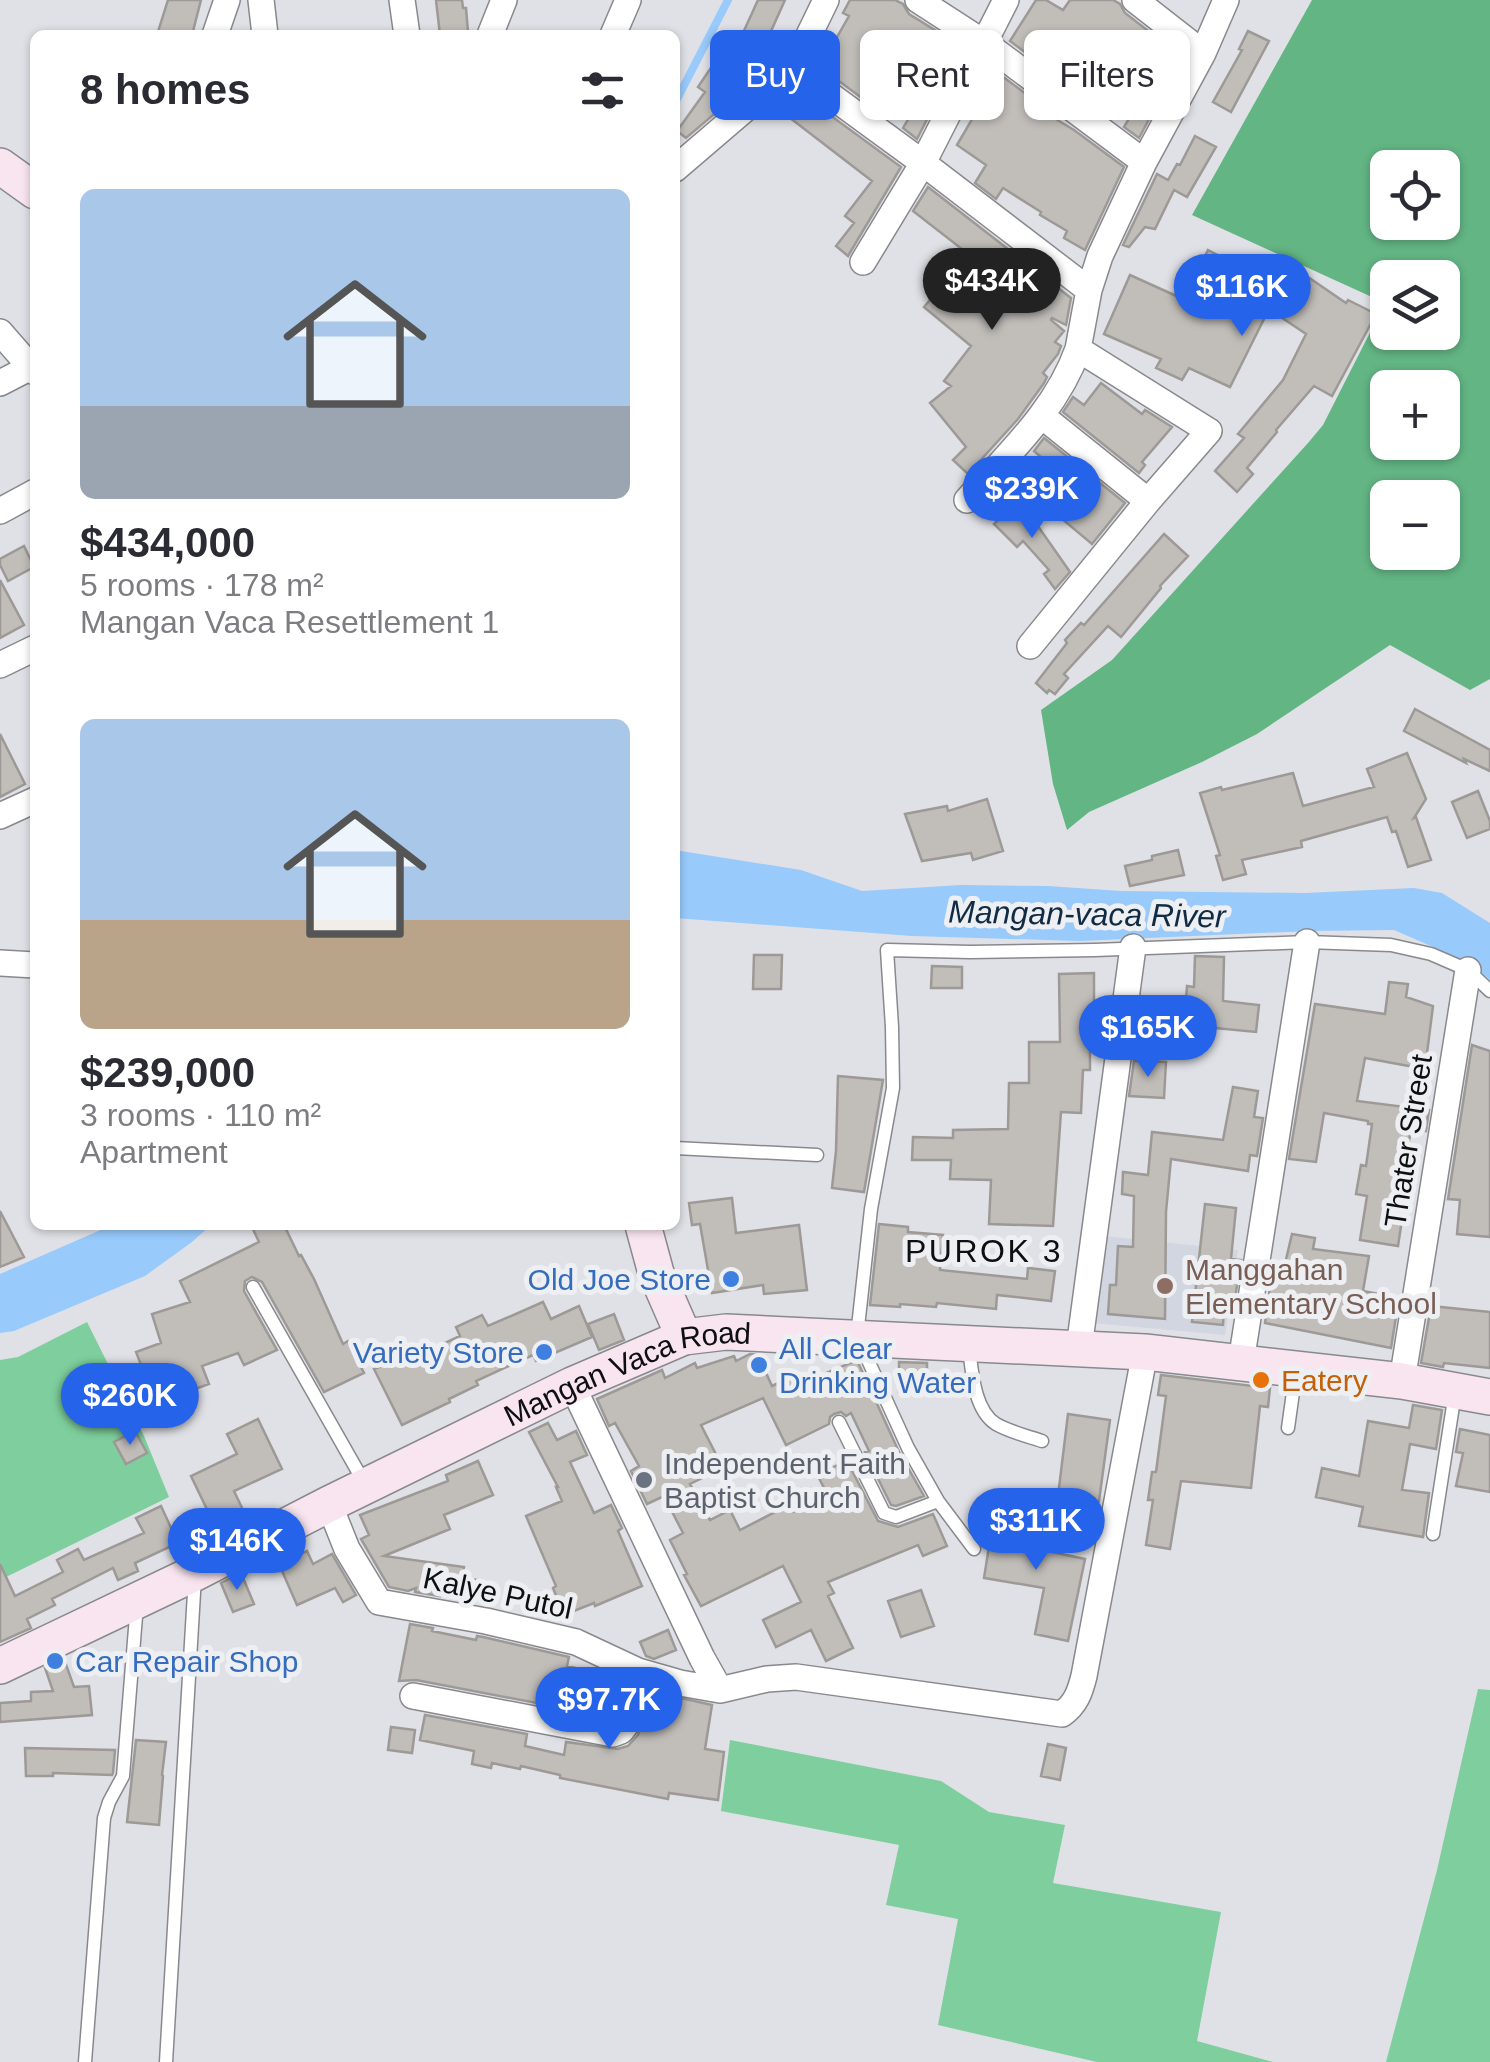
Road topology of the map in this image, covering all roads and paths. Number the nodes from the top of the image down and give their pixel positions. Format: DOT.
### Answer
graph roads {
  1 [pos="228,0"];
  2 [pos="261,0"];
  3 [pos="402,0"];
  4 [pos="504,0"];
  5 [pos="628,0"];
  6 [pos="826,0"];
  7 [pos="918,0"];
  8 [pos="1006,0"];
  9 [pos="1135,0"];
  10 [pos="1226,0"];
  11 [pos="218,30"];
  12 [pos="265,30"];
  13 [pos="406,30"];
  14 [pos="492,30"];
  15 [pos="615,30"];
  16 [pos="812,30"];
  17 [pos="964,30"];
  18 [pos="992,30"];
  19 [pos="1203,53"];
  20 [pos="1004,57"];
  21 [pos="840,102"];
  22 [pos="733,120"];
  23 [pos="945,120"];
  24 [pos="923,162"];
  25 [pos="1144,162"];
  26 [pos="0,166"];
  27 [pos="680,166"];
  28 [pos="30,187"];
  29 [pos="863,262"];
  30 [pos="1089,290"];
  31 [pos="0,332"];
  32 [pos="1078,349"];
  33 [pos="30,367"];
  34 [pos="30,371"];
  35 [pos="0,383"];
  36 [pos="1042,416"];
  37 [pos="30,495"];
  38 [pos="967,500"];
  39 [pos="1148,501"];
  40 [pos="0,511"];
  41 [pos="1030,646"];
  42 [pos="30,650"];
  43 [pos="0,665"];
  44 [pos="30,802"];
  45 [pos="0,816"];
  46 [pos="1307,942"];
  47 [pos="1133,948"];
  48 [pos="0,962"];
  49 [pos="30,964"];
  50 [pos="1468,970"];
  51 [pos="1490,991"];
  52 [pos="680,1148"];
  53 [pos="817,1155"];
  54 [pos="643,1230"];
  55 [pos="253,1288"];
  56 [pos="857,1336"];
  57 [pos="684,1337"];
  58 [pos="968,1342"];
  59 [pos="1079,1348"];
  60 [pos="1145,1352"];
  61 [pos="1241,1362"];
  62 [pos="1296,1368"];
  63 [pos="1402,1382"];
  64 [pos="572,1386"];
  65 [pos="1473,1395"];
  66 [pos="839,1422"];
  67 [pos="1288,1428"];
  68 [pos="1042,1441"];
  69 [pos="366,1486"];
  70 [pos="938,1502"];
  71 [pos="329,1504"];
  72 [pos="1433,1534"];
  73 [pos="974,1549"];
  74 [pos="195,1573"];
  75 [pos="138,1602"];
  76 [pos="0,1666"];
  77 [pos="638,1671"];
  78 [pos="720,1690"];
  79 [pos="413,1696"];
  80 [pos="85,2062"];
  81 [pos="166,2062"];
  1 -- 11 [label="street"];
  2 -- 12 [label="street"];
  3 -- 13 [label="street"];
  4 -- 14 [label="street"];
  5 -- 15 [label="street"];
  6 -- 16 [label="street"];
  7 -- 17 [label="street"];
  8 -- 18 [label="street"];
  9 -- 19 [label="street"];
  10 -- 19 [label="street"];
  19 -- 25 [label="street"];
  20 -- 25 [label="street"];
  21 -- 24 [label="street"];
  22 -- 27 [label="street"];
  23 -- 24 [label="street"];
  24 -- 29 [label="street"];
  24 -- 30 [label="street"];
  25 -- 30 [label="street"];
  26 -- 28 [label="main road"];
  30 -- 32 [label="street"];
  31 -- 33 [label="street"];
  32 -- 36 [label="street"];
  32 -- 39 [label="street"];
  34 -- 35 [label="street"];
  36 -- 38 [label="street"];
  36 -- 39 [label="street"];
  37 -- 40 [label="street"];
  39 -- 41 [label="street"];
  42 -- 43 [label="street"];
  44 -- 45 [label="street"];
  46 -- 47 [label="lane"];
  46 -- 50 [label="lane"];
  46 -- 61 [label="street"];
  47 -- 56 [label="lane"];
  47 -- 59 [label="street"];
  48 -- 49 [label="street"];
  50 -- 51 [label="lane"];
  50 -- 63 [label="street, Thater Street"];
  52 -- 53 [label="lane"];
  54 -- 57 [label="main road"];
  55 -- 69 [label="lane"];
  56 -- 57 [label="main road, Mangan Vaca Road"];
  56 -- 58 [label="main road, Mangan Vaca Road"];
  56 -- 70 [label="lane"];
  57 -- 64 [label="main road, Mangan Vaca Road"];
  58 -- 59 [label="main road, Mangan Vaca Road"];
  58 -- 68 [label="lane"];
  59 -- 60 [label="main road, Mangan Vaca Road"];
  60 -- 61 [label="main road, Mangan Vaca Road"];
  60 -- 78 [label="street"];
  61 -- 62 [label="main road, Mangan Vaca Road"];
  62 -- 63 [label="main road, Mangan Vaca Road"];
  62 -- 67 [label="lane"];
  63 -- 65 [label="main road, Mangan Vaca Road"];
  64 -- 69 [label="main road, Mangan Vaca Road"];
  64 -- 78 [label="street"];
  65 -- 72 [label="lane"];
  66 -- 70 [label="lane"];
  69 -- 71 [label="main road, Mangan Vaca Road"];
  70 -- 73 [label="lane"];
  71 -- 74 [label="main road, Mangan Vaca Road"];
  71 -- 77 [label="street, Kalye Putol"];
  74 -- 75 [label="main road, Mangan Vaca Road"];
  74 -- 81 [label="lane"];
  75 -- 76 [label="main road, Mangan Vaca Road"];
  75 -- 80 [label="lane"];
  77 -- 78 [label="street, Kalye Putol"];
  77 -- 79 [label="street"];
}
